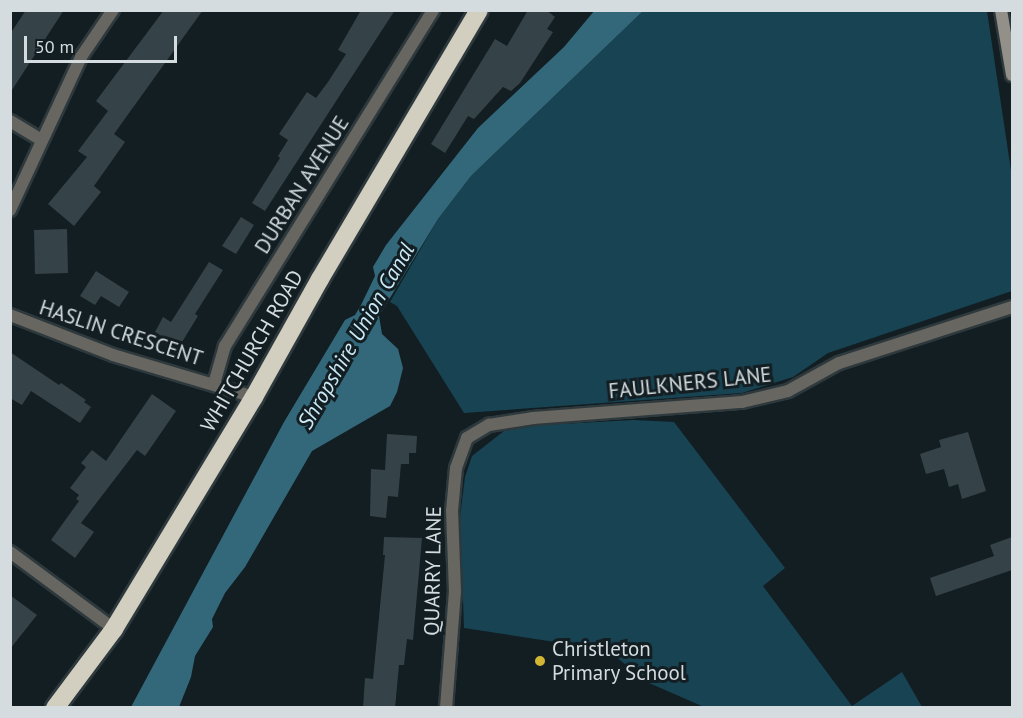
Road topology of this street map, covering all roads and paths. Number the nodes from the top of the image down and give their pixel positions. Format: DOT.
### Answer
graph roads {
  1 [pos="113,10"];
  2 [pos="433,10"];
  3 [pos="479,10"];
  4 [pos="1001,10"];
  5 [pos="1012,75"];
  6 [pos="10,121"];
  7 [pos="42,140"];
  8 [pos="10,210"];
  9 [pos="1012,307"];
  10 [pos="10,315"];
  11 [pos="214,384"];
  12 [pos="254,397"];
  13 [pos="467,438"];
  14 [pos="10,552"];
  15 [pos="114,629"];
  16 [pos="55,708"];
  17 [pos="446,708"];
  1 -- 7 [label="street"];
  2 -- 11 [label="street, DURBAN AVENUE"];
  3 -- 12 [label="highway, WHITCHURCH ROAD"];
  4 -- 5 [label="street"];
  6 -- 7 [label="street"];
  7 -- 8 [label="street"];
  9 -- 13 [label="street, FAULKNERS LANE"];
  10 -- 11 [label="street, HASLIN CRESCENT"];
  11 -- 12 [label="street, HASLIN CRESCENT"];
  12 -- 15 [label="highway, WHITCHURCH ROAD"];
  13 -- 17 [label="street, QUARRY LANE"];
  14 -- 15 [label="street"];
  15 -- 16 [label="highway, WHITCHURCH ROAD"];
}
